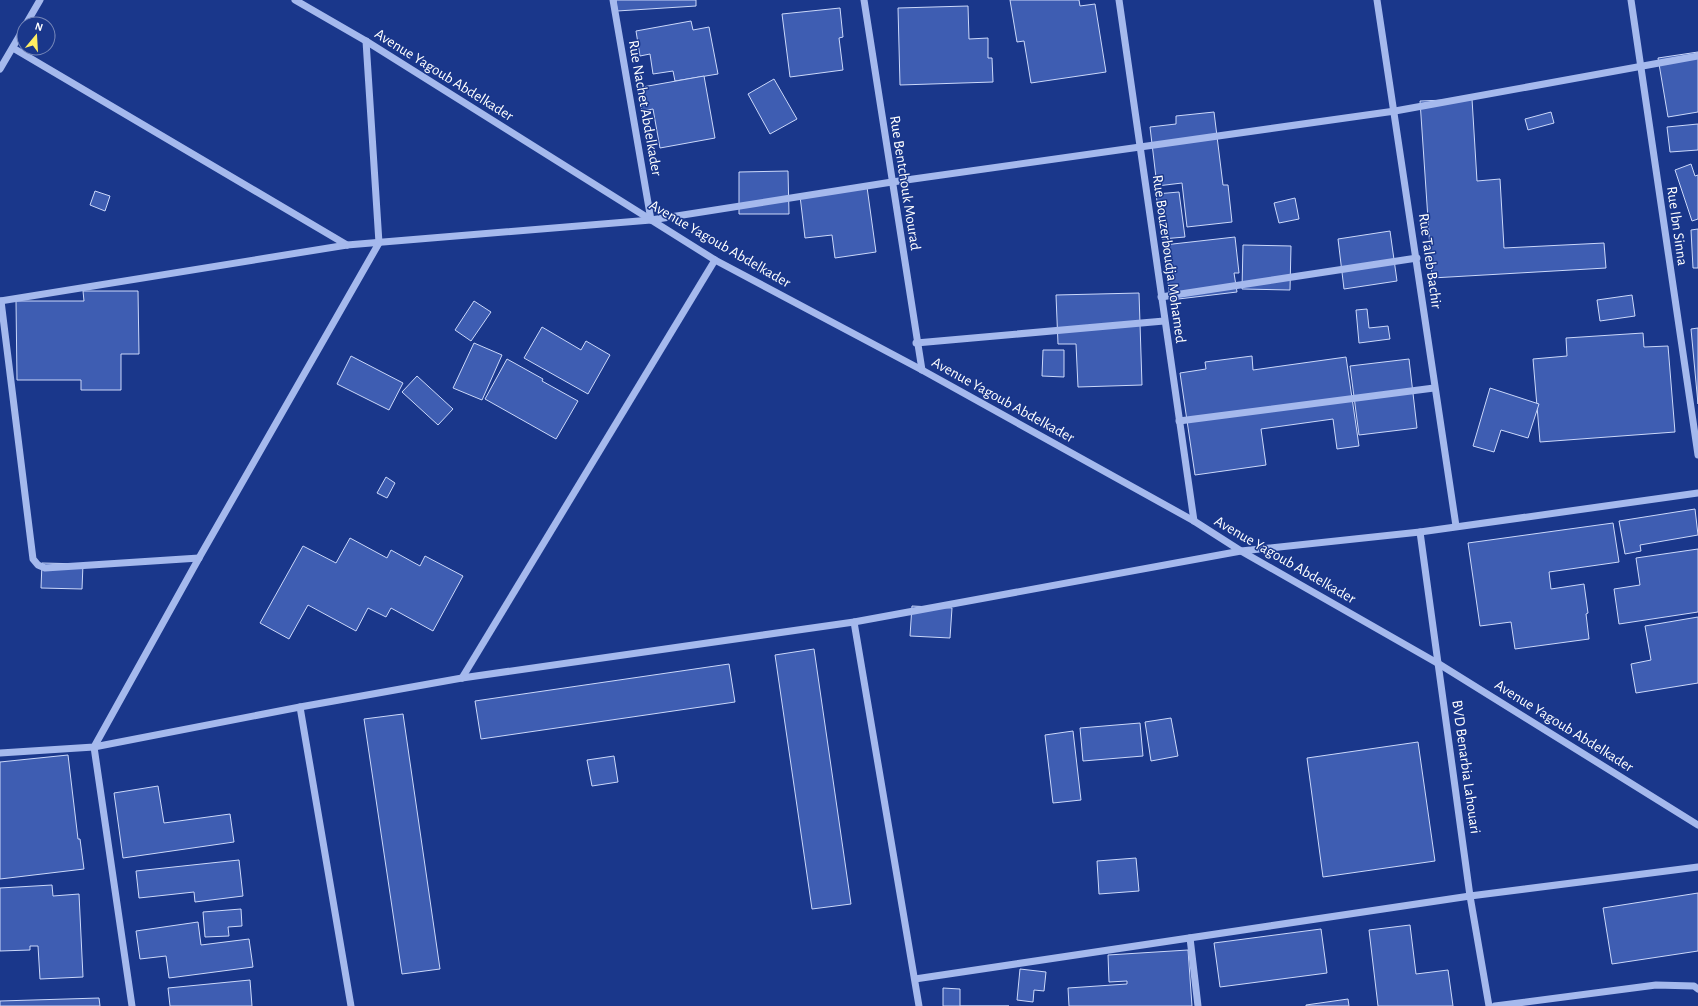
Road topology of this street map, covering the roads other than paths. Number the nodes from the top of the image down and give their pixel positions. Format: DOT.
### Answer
graph roads {
  1 [pos="40,0"];
  2 [pos="295,0"];
  3 [pos="613,0"];
  4 [pos="864,0"];
  5 [pos="1119,0"];
  6 [pos="1377,0"];
  7 [pos="1631,0"];
  8 [pos="31,16"];
  9 [pos="366,41"];
  10 [pos="16,43"];
  11 [pos="13,48"];
  12 [pos="1698,56"];
  13 [pos="1641,65"];
  14 [pos="0,69"];
  15 [pos="1395,111"];
  16 [pos="1141,146"];
  17 [pos="892,182"];
  18 [pos="651,220"];
  19 [pos="379,243"];
  20 [pos="347,244"];
  21 [pos="1417,258"];
  22 [pos="715,260"];
  23 [pos="1161,297"];
  24 [pos="1,301"];
  25 [pos="1164,321"];
  26 [pos="916,343"];
  27 [pos="922,370"];
  28 [pos="1434,388"];
  29 [pos="1179,421"];
  30 [pos="1698,455"];
  31 [pos="1698,493"];
  32 [pos="1194,521"];
  33 [pos="1456,526"];
  34 [pos="1420,532"];
  35 [pos="1241,551"];
  36 [pos="199,558"];
  37 [pos="854,622"];
  38 [pos="1439,664"];
  39 [pos="462,678"];
  40 [pos="300,707"];
  41 [pos="94,747"];
  42 [pos="0,753"];
  43 [pos="1698,825"];
  44 [pos="1698,867"];
  45 [pos="1470,896"];
  46 [pos="1190,938"];
  47 [pos="915,979"];
  48 [pos="1698,989"];
  49 [pos="132,1006"];
  50 [pos="351,1006"];
  51 [pos="919,1006"];
  52 [pos="1198,1006"];
  53 [pos="1489,1006"];
  54 [pos="1495,1006"];
  1 -- 8 [label="street"];
  2 -- 9 [label="street, Avenue Yagoub Abdelkader"];
  3 -- 18 [label="street, Rue Nachet Abdelkader"];
  4 -- 17 [label="street, Rue Bentchouk Mourad"];
  5 -- 16 [label="street, Rue Bouzerboudja Mohamed"];
  6 -- 15 [label="street, Rue Taleb Bachir"];
  7 -- 13 [label="street, Rue Ibn Sinna"];
  9 -- 18 [label="street, Avenue Yagoub Abdelkader"];
  9 -- 19 [label="street"];
  10 -- 11 [label="street"];
  11 -- 14 [label="street"];
  11 -- 20 [label="street"];
  12 -- 13 [label="street"];
  13 -- 15 [label="street"];
  13 -- 30 [label="street, Rue Ibn Sinna"];
  15 -- 16 [label="street"];
  15 -- 21 [label="street, Rue Taleb Bachir"];
  16 -- 17 [label="street"];
  16 -- 23 [label="street, Rue Bouzerboudja Mohamed"];
  17 -- 18 [label="street"];
  17 -- 26 [label="street, Rue Bentchouk Mourad"];
  18 -- 19 [label="street"];
  18 -- 22 [label="street, Avenue Yagoub Abdelkader"];
  19 -- 20 [label="street"];
  19 -- 36 [label="street"];
  20 -- 24 [label="street"];
  21 -- 23 [label="street"];
  21 -- 28 [label="street, Rue Taleb Bachir"];
  22 -- 27 [label="street, Avenue Yagoub Abdelkader"];
  22 -- 39 [label="street"];
  23 -- 25 [label="street, Rue Bouzerboudja Mohamed"];
  24 -- 36 [label="street"];
  25 -- 26 [label="street"];
  25 -- 29 [label="street, Rue Bouzerboudja Mohamed"];
  26 -- 27 [label="street, Rue Bentchouk Mourad"];
  27 -- 32 [label="street, Avenue Yagoub Abdelkader"];
  28 -- 29 [label="street"];
  28 -- 33 [label="street, Rue Taleb Bachir"];
  29 -- 32 [label="street, Rue Bouzerboudja Mohamed"];
  31 -- 33 [label="street"];
  32 -- 35 [label="street, Avenue Yagoub Abdelkader"];
  33 -- 34 [label="street"];
  34 -- 35 [label="street"];
  34 -- 38 [label="street, BVD Benarbia Lahouari"];
  35 -- 37 [label="street"];
  35 -- 38 [label="street, Avenue Yagoub Abdelkader"];
  36 -- 41 [label="street"];
  37 -- 39 [label="street"];
  37 -- 47 [label="street"];
  38 -- 43 [label="street, Avenue Yagoub Abdelkader"];
  38 -- 45 [label="street, BVD Benarbia Lahouari"];
  39 -- 40 [label="street"];
  40 -- 41 [label="street"];
  40 -- 50 [label="street"];
  41 -- 42 [label="street"];
  41 -- 49 [label="street"];
  44 -- 45 [label="street"];
  45 -- 46 [label="street"];
  45 -- 53 [label="street, BVD Benarbia Lahouari"];
  46 -- 47 [label="street"];
  46 -- 52 [label="street"];
  47 -- 51 [label="street"];
  48 -- 54 [label="street"];
}
